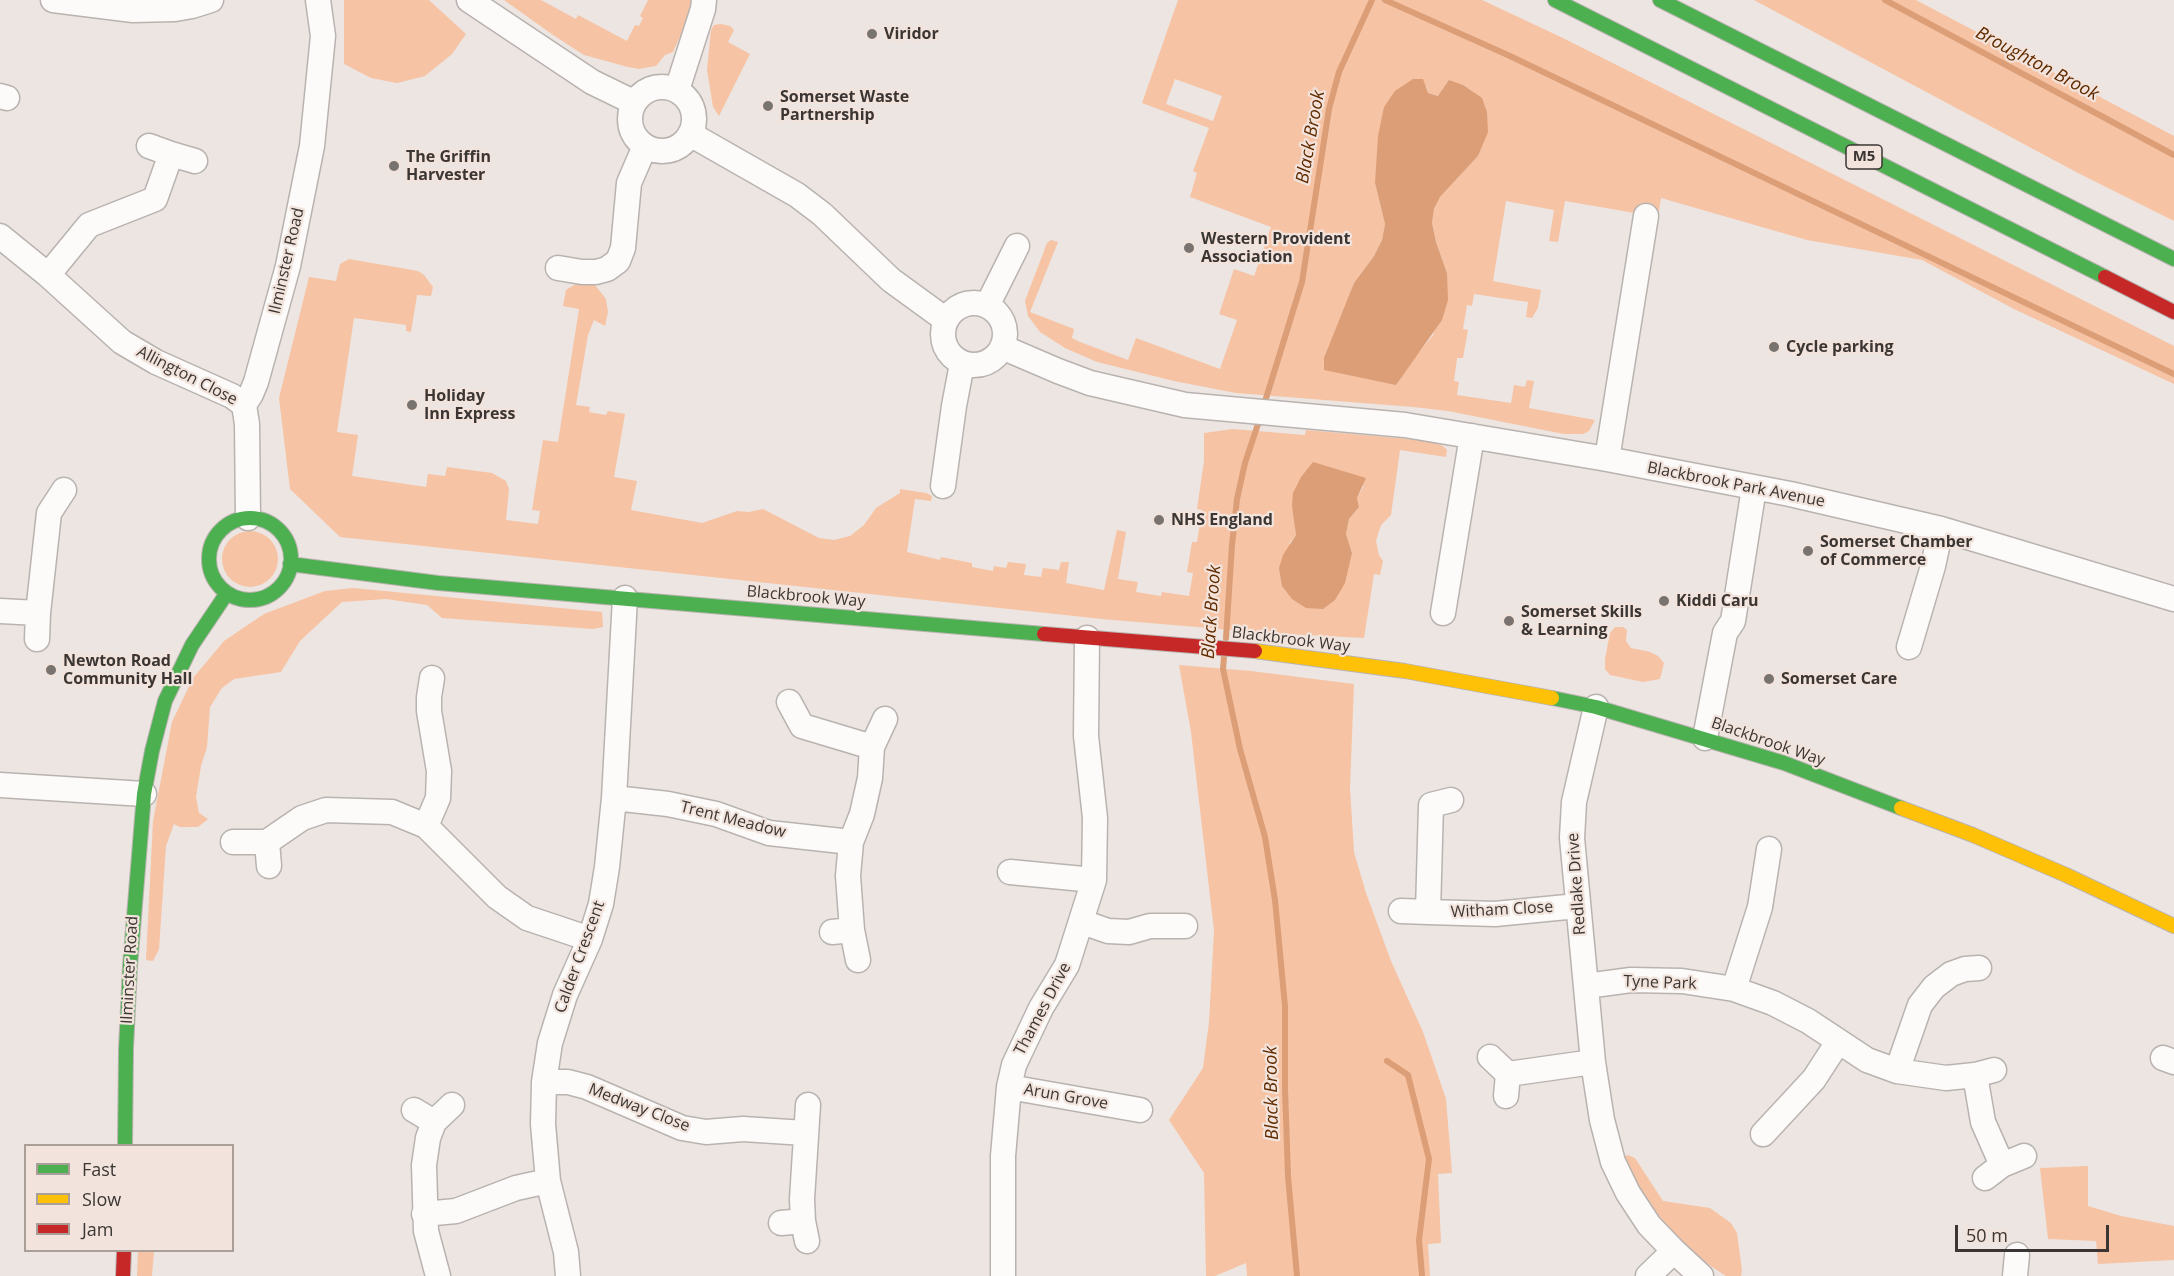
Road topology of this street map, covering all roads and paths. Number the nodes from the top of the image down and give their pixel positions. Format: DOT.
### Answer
graph roads {
  1 [pos="52,0"];
  2 [pos="211,0"];
  3 [pos="318,0"];
  4 [pos="469,0"];
  5 [pos="704,0"];
  6 [pos="1555,0"];
  7 [pos="1660,0"];
  8 [pos="677,90"];
  9 [pos="633,102"];
  10 [pos="690,134"];
  11 [pos="645,146"];
  12 [pos="195,161"];
  13 [pos="1647,216"];
  14 [pos="0,236"];
  15 [pos="1017,246"];
  16 [pos="2174,259"];
  17 [pos="558,268"];
  18 [pos="48,275"];
  19 [pos="987,306"];
  20 [pos="2174,312"];
  21 [pos="946,320"];
  22 [pos="1002,346"];
  23 [pos="962,363"];
  24 [pos="244,405"];
  25 [pos="1472,436"];
  26 [pos="1607,459"];
  27 [pos="943,486"];
  28 [pos="1755,488"];
  29 [pos="64,490"];
  30 [pos="248,518"];
  31 [pos="1941,529"];
  32 [pos="290,564"];
  33 [pos="227,593"];
  34 [pos="625,598"];
  35 [pos="2174,599"];
  36 [pos="0,611"];
  37 [pos="38,613"];
  38 [pos="1443,614"];
  39 [pos="1087,638"];
  40 [pos="37,639"];
  41 [pos="1909,647"];
  42 [pos="424,690"];
  43 [pos="789,702"];
  44 [pos="1596,707"];
  45 [pos="885,719"];
  46 [pos="1705,738"];
  47 [pos="872,747"];
  48 [pos="0,784"];
  49 [pos="144,794"];
  50 [pos="615,798"];
  51 [pos="1431,801"];
  52 [pos="426,826"];
  53 [pos="234,842"];
  54 [pos="267,842"];
  55 [pos="851,842"];
  56 [pos="1769,849"];
  57 [pos="269,866"];
  58 [pos="1010,872"];
  59 [pos="1094,880"];
  60 [pos="1577,906"];
  61 [pos="1401,911"];
  62 [pos="1428,912"];
  63 [pos="1082,922"];
  64 [pos="1185,926"];
  65 [pos="2174,926"];
  66 [pos="590,939"];
  67 [pos="858,960"];
  68 [pos="1979,968"];
  69 [pos="1586,986"];
  70 [pos="1734,989"];
  71 [pos="1838,1042"];
  72 [pos="1490,1057"];
  73 [pos="1593,1062"];
  74 [pos="1897,1071"];
  75 [pos="544,1082"];
  76 [pos="1009,1087"];
  77 [pos="452,1105"];
  78 [pos="808,1105"];
  79 [pos="1127,1115"];
  80 [pos="805,1133"];
  81 [pos="1763,1134"];
  82 [pos="125,1144"];
  83 [pos="2024,1156"];
  84 [pos="548,1180"];
  85 [pos="424,1214"];
  86 [pos="797,1228"];
  87 [pos="1674,1251"];
  88 [pos="124,1252"];
  89 [pos="123,1276"];
  90 [pos="438,1276"];
  91 [pos="568,1276"];
  92 [pos="1004,1276"];
  93 [pos="1648,1276"];
  94 [pos="1701,1276"];
  1 -- 2 [label="street"];
  3 -- 24 [label="street, Ilminster Road"];
  4 -- 9 [label="street"];
  5 -- 8 [label="street"];
  6 -- 20 [label="main road, M5"];
  7 -- 16 [label="main road"];
  8 -- 9 [label="street"];
  8 -- 10 [label="street"];
  9 -- 11 [label="street"];
  10 -- 11 [label="street"];
  10 -- 21 [label="street"];
  11 -- 17 [label="street"];
  12 -- 18 [label="street"];
  13 -- 26 [label="street"];
  14 -- 18 [label="street, Allington Close"];
  15 -- 19 [label="street"];
  18 -- 24 [label="street, Allington Close"];
  19 -- 21 [label="street"];
  19 -- 22 [label="street"];
  21 -- 23 [label="street"];
  22 -- 23 [label="street"];
  22 -- 25 [label="street, Blackbrook Park Avenue"];
  23 -- 27 [label="street"];
  24 -- 30 [label="street"];
  25 -- 26 [label="street, Blackbrook Park Avenue"];
  25 -- 38 [label="street"];
  26 -- 28 [label="street, Blackbrook Park Avenue"];
  28 -- 31 [label="street, Blackbrook Park Avenue"];
  28 -- 46 [label="street"];
  29 -- 37 [label="street"];
  30 -- 32 [label="main road"];
  30 -- 33 [label="main road"];
  31 -- 35 [label="street, Blackbrook Park Avenue"];
  31 -- 41 [label="street"];
  32 -- 33 [label="main road"];
  32 -- 34 [label="main road, Blackbrook Way"];
  33 -- 49 [label="main road, Ilminster Road"];
  34 -- 39 [label="main road, Blackbrook Way"];
  34 -- 50 [label="street, Calder Crescent"];
  36 -- 37 [label="street"];
  37 -- 40 [label="street"];
  39 -- 44 [label="main road, Blackbrook Way"];
  39 -- 59 [label="street, Thames Drive"];
  42 -- 52 [label="street"];
  43 -- 47 [label="street"];
  44 -- 46 [label="main road, Blackbrook Way"];
  44 -- 60 [label="street, Redlake Drive"];
  45 -- 47 [label="street"];
  46 -- 65 [label="main road, Blackbrook Way"];
  47 -- 55 [label="street"];
  48 -- 49 [label="street"];
  49 -- 82 [label="main road, Ilminster Road"];
  50 -- 55 [label="street, Trent Meadow"];
  50 -- 66 [label="street, Calder Crescent"];
  51 -- 62 [label="street, Witham Close"];
  52 -- 54 [label="street"];
  52 -- 66 [label="street"];
  53 -- 54 [label="street"];
  54 -- 57 [label="street"];
  55 -- 67 [label="street"];
  56 -- 70 [label="street"];
  58 -- 59 [label="street"];
  59 -- 63 [label="street, Thames Drive"];
  60 -- 62 [label="street, Witham Close"];
  60 -- 69 [label="street, Redlake Drive"];
  61 -- 62 [label="street, Witham Close"];
  63 -- 64 [label="street"];
  63 -- 76 [label="street, Thames Drive"];
  66 -- 75 [label="street, Calder Crescent"];
  68 -- 74 [label="street"];
  69 -- 70 [label="street, Tyne Park"];
  69 -- 73 [label="street, Redlake Drive"];
  70 -- 71 [label="street, Tyne Park"];
  71 -- 74 [label="street, Tyne Park"];
  71 -- 81 [label="street"];
  72 -- 73 [label="street"];
  73 -- 87 [label="street, Redlake Drive"];
  74 -- 83 [label="street, Tyne Park"];
  75 -- 80 [label="street, Medway Close"];
  75 -- 84 [label="street, Calder Crescent"];
  76 -- 79 [label="street, Arun Grove"];
  76 -- 92 [label="street, Thames Drive"];
  77 -- 85 [label="street"];
  78 -- 80 [label="street"];
  80 -- 86 [label="street"];
  84 -- 85 [label="street"];
  84 -- 91 [label="street, Calder Crescent"];
  85 -- 90 [label="street"];
  87 -- 93 [label="street"];
  87 -- 94 [label="street, Redlake Drive"];
  88 -- 89 [label="main road"];
}
